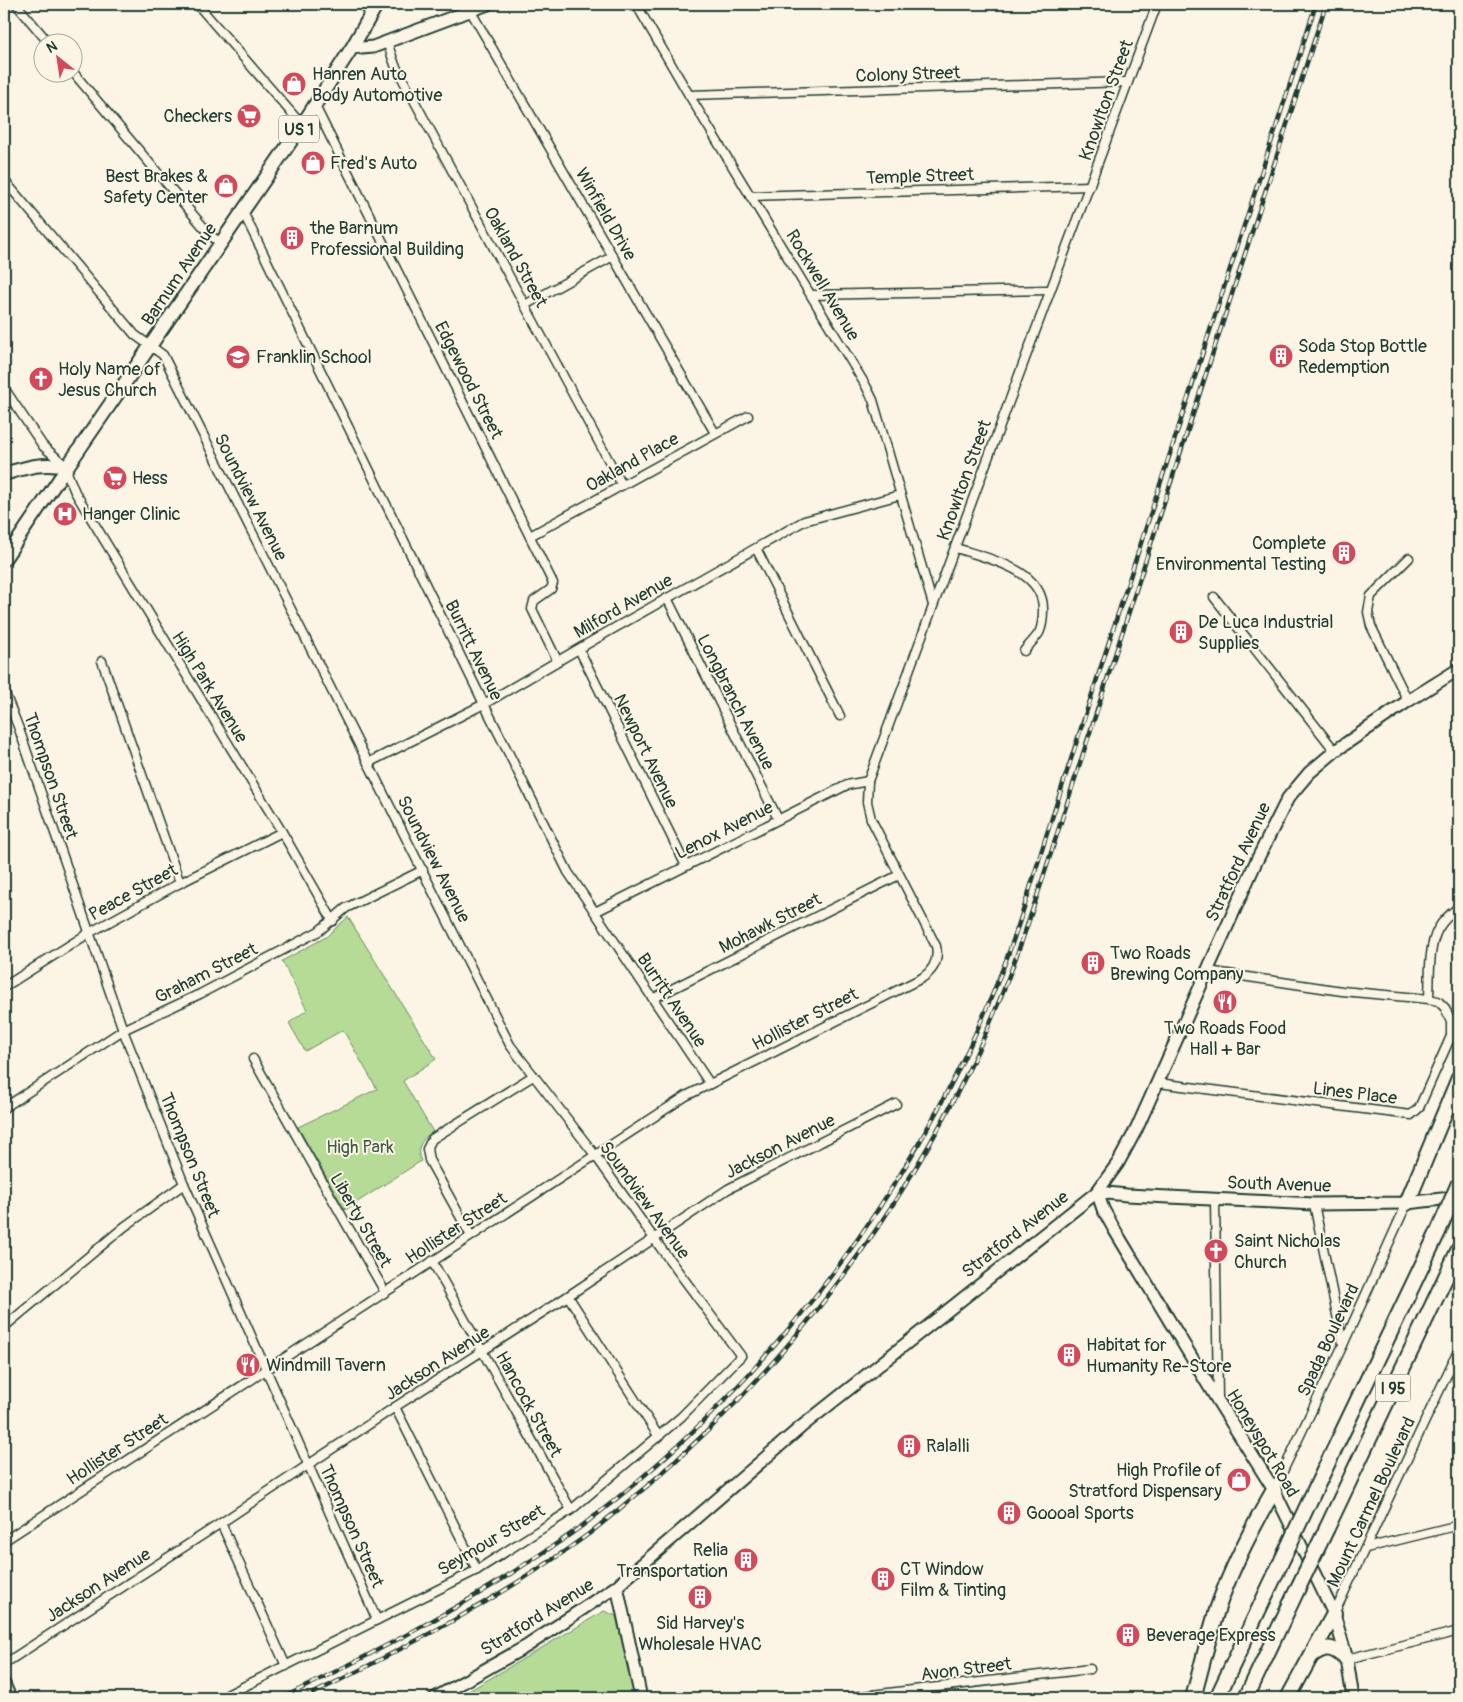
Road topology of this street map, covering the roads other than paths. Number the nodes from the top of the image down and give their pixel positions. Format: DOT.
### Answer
graph roads {
  1 [pos="16,4"];
  2 [pos="197,4"];
  3 [pos="362,4"];
  4 [pos="488,4"];
  5 [pos="636,4"];
  6 [pos="1157,4"];
  7 [pos="374,9"];
  8 [pos="470,10"];
  9 [pos="40,32"];
  10 [pos="387,42"];
  11 [pos="353,46"];
  12 [pos="81,82"];
  13 [pos="1128,82"];
  14 [pos="689,95"];
  15 [pos="315,106"];
  16 [pos="302,124"];
  17 [pos="4,180"];
  18 [pos="1090,186"];
  19 [pos="750,196"];
  20 [pos="243,212"];
  21 [pos="221,243"];
  22 [pos="613,256"];
  23 [pos="1050,290"];
  24 [pos="812,295"];
  25 [pos="526,305"];
  26 [pos="150,347"];
  27 [pos="4,388"];
  28 [pos="748,416"];
  29 [pos="715,433"];
  30 [pos="67,467"];
  31 [pos="4,474"];
  32 [pos="622,485"];
  33 [pos="900,495"];
  34 [pos="530,536"];
  35 [pos="756,548"];
  36 [pos="956,548"];
  37 [pos="1409,558"];
  38 [pos="4,560"];
  39 [pos="1214,597"];
  40 [pos="667,598"];
  41 [pos="933,604"];
  42 [pos="579,649"];
  43 [pos="1024,651"];
  44 [pos="102,661"];
  45 [pos="558,662"];
  46 [pos="1459,669"];
  47 [pos="4,690"];
  48 [pos="1408,701"];
  49 [pos="484,704"];
  50 [pos="840,716"];
  51 [pos="1335,751"];
  52 [pos="368,763"];
  53 [pos="868,781"];
  54 [pos="778,819"];
  55 [pos="282,832"];
  56 [pos="686,866"];
  57 [pos="423,870"];
  58 [pos="900,875"];
  59 [pos="180,883"];
  60 [pos="1459,907"];
  61 [pos="595,912"];
  62 [pos="333,920"];
  63 [pos="89,933"];
  64 [pos="936,962"];
  65 [pos="1208,971"];
  66 [pos="4,987"];
  67 [pos="654,998"];
  68 [pos="1429,999"];
  69 [pos="123,1030"];
  70 [pos="253,1059"];
  71 [pos="533,1076"];
  72 [pos="1459,1078"];
  73 [pos="1158,1082"];
  74 [pos="710,1084"];
  75 [pos="896,1104"];
  76 [pos="4,1108"];
  77 [pos="595,1155"];
  78 [pos="1459,1183"];
  79 [pos="184,1184"];
  80 [pos="1097,1192"];
  81 [pos="1459,1198"];
  82 [pos="1215,1200"];
  83 [pos="1407,1203"];
  84 [pos="1314,1204"];
  85 [pos="471,1236"];
  86 [pos="654,1239"];
  87 [pos="1459,1249"];
  88 [pos="432,1261"];
  89 [pos="385,1292"];
  90 [pos="568,1296"];
  91 [pos="4,1326"];
  92 [pos="1343,1344"];
  93 [pos="1459,1349"];
  94 [pos="483,1351"];
  95 [pos="741,1356"];
  96 [pos="1454,1361"];
  97 [pos="267,1370"];
  98 [pos="1459,1386"];
  99 [pos="1218,1401"];
  100 [pos="396,1407"];
  101 [pos="659,1437"];
  102 [pos="309,1465"];
  103 [pos="1274,1490"];
  104 [pos="570,1510"];
  105 [pos="221,1523"];
  106 [pos="1459,1526"];
  107 [pos="4,1541"];
  108 [pos="1366,1548"];
  109 [pos="477,1570"];
  110 [pos="617,1586"];
  111 [pos="1334,1614"];
  112 [pos="377,1620"];
  113 [pos="1459,1631"];
  114 [pos="1312,1654"];
  115 [pos="1347,1659"];
  116 [pos="4,1664"];
  117 [pos="286,1666"];
  118 [pos="1090,1669"];
  119 [pos="4,1684"];
  120 [pos="10,1698"];
  121 [pos="221,1698"];
  122 [pos="435,1698"];
  123 [pos="641,1698"];
  124 [pos="846,1698"];
  125 [pos="1193,1698"];
  126 [pos="1217,1698"];
  127 [pos="1246,1698"];
  128 [pos="1288,1698"];
  129 [pos="1353,1698"];
  1 -- 9 [label="street"];
  2 -- 16 [label="street"];
  3 -- 7 [label="street"];
  4 -- 8 [label="main road"];
  5 -- 14 [label="street, Rockwell Avenue"];
  6 -- 13 [label="street, Knowlton Street"];
  7 -- 11 [label="main road, Barnum Avenue / US 1"];
  8 -- 10 [label="main road"];
  8 -- 22 [label="street, Winfield Drive"];
  10 -- 11 [label="main road"];
  10 -- 25 [label="street, Oakland Street"];
  11 -- 15 [label="main road, Barnum Avenue / US 1"];
  12 -- 21 [label="street"];
  13 -- 14 [label="street, Colony Street"];
  13 -- 18 [label="street, Knowlton Street"];
  14 -- 19 [label="street, Rockwell Avenue"];
  15 -- 16 [label="main road, Barnum Avenue / US 1"];
  15 -- 34 [label="street, Edgewood Street"];
  16 -- 20 [label="main road, Barnum Avenue / US 1"];
  17 -- 26 [label="street, Soundview Avenue"];
  18 -- 19 [label="street, Temple Street"];
  18 -- 23 [label="street, Knowlton Street"];
  19 -- 24 [label="street, Rockwell Avenue"];
  20 -- 21 [label="main road, Barnum Avenue / US 1"];
  20 -- 49 [label="street, Burritt Avenue"];
  21 -- 26 [label="main road, Barnum Avenue / US 1"];
  22 -- 25 [label="street"];
  22 -- 29 [label="street, Winfield Drive"];
  23 -- 24 [label="street"];
  23 -- 36 [label="street, Knowlton Street"];
  24 -- 33 [label="street, Rockwell Avenue"];
  25 -- 32 [label="street, Oakland Street"];
  26 -- 30 [label="main road, Barnum Avenue / US 1"];
  26 -- 52 [label="street, Soundview Avenue"];
  27 -- 30 [label="street"];
  28 -- 29 [label="street, Oakland Place"];
  29 -- 32 [label="street, Oakland Place"];
  30 -- 31 [label="main road"];
  30 -- 38 [label="main road, Barnum Avenue"];
  30 -- 55 [label="street, High Park Avenue"];
  32 -- 34 [label="street, Oakland Place"];
  33 -- 35 [label="street, Milford Avenue"];
  33 -- 41 [label="street, Rockwell Avenue"];
  34 -- 45 [label="street, Edgewood Street"];
  35 -- 40 [label="street, Milford Avenue"];
  35 -- 50 [label="street"];
  36 -- 41 [label="street, Knowlton Street"];
  36 -- 43 [label="street"];
  37 -- 48 [label="street"];
  39 -- 51 [label="street"];
  40 -- 42 [label="street, Milford Avenue"];
  40 -- 54 [label="street, Longbranch Avenue"];
  41 -- 53 [label="street, Knowlton Street"];
  42 -- 45 [label="street, Milford Avenue"];
  42 -- 56 [label="street, Newport Avenue"];
  44 -- 59 [label="street"];
  45 -- 49 [label="street, Milford Avenue"];
  46 -- 48 [label="main road, Stratford Avenue"];
  47 -- 63 [label="street, Thompson Street"];
  48 -- 51 [label="main road, Stratford Avenue"];
  49 -- 52 [label="street, Milford Avenue"];
  49 -- 61 [label="street, Burritt Avenue"];
  51 -- 65 [label="main road, Stratford Avenue"];
  52 -- 57 [label="street, Soundview Avenue"];
  53 -- 54 [label="street, Lenox Avenue"];
  53 -- 58 [label="street, Knowlton Street"];
  54 -- 56 [label="street, Lenox Avenue"];
  55 -- 59 [label="street, Peace Street"];
  55 -- 62 [label="street, High Park Avenue"];
  56 -- 61 [label="street, Lenox Avenue"];
  57 -- 62 [label="street, Graham Street"];
  57 -- 71 [label="street, Soundview Avenue"];
  58 -- 64 [label="street, Knowlton Street"];
  58 -- 67 [label="street, Mohawk Street"];
  59 -- 63 [label="street, Peace Street"];
  60 -- 68 [label="street"];
  61 -- 67 [label="street, Burritt Avenue"];
  62 -- 69 [label="street, Graham Street"];
  63 -- 66 [label="street, Peace Street"];
  63 -- 69 [label="street, Thompson Street"];
  64 -- 74 [label="street, Hollister Street"];
  65 -- 68 [label="street"];
  65 -- 73 [label="main road, Stratford Avenue"];
  67 -- 74 [label="street, Burritt Avenue"];
  68 -- 73 [label="street, Lines Place"];
  69 -- 76 [label="street, Graham Street"];
  69 -- 79 [label="street, Thompson Street"];
  70 -- 89 [label="street, Liberty Street"];
  71 -- 77 [label="street, Soundview Avenue"];
  71 -- 85 [label="street"];
  72 -- 83 [label="highway"];
  73 -- 80 [label="main road, Stratford Avenue"];
  74 -- 77 [label="street, Hollister Street"];
  75 -- 86 [label="street, Jackson Avenue"];
  77 -- 85 [label="street, Hollister Street"];
  77 -- 86 [label="street, Soundview Avenue"];
  78 -- 126 [label="highway, I 95, bridge"];
  79 -- 91 [label="street"];
  79 -- 97 [label="street, Thompson Street"];
  80 -- 82 [label="main road, South Avenue"];
  80 -- 99 [label="main road, Honeyspot Road"];
  80 -- 110 [label="main road, Stratford Avenue"];
  81 -- 83 [label="main road, South Avenue"];
  82 -- 84 [label="main road, South Avenue"];
  82 -- 99 [label="street"];
  83 -- 84 [label="main road, South Avenue"];
  83 -- 92 [label="street, Spada Boulevard"];
  84 -- 92 [label="street"];
  85 -- 88 [label="street, Hollister Street"];
  86 -- 90 [label="street, Jackson Avenue"];
  86 -- 95 [label="street, Soundview Avenue"];
  87 -- 127 [label="highway, I 95, bridge"];
  88 -- 89 [label="street, Hollister Street"];
  88 -- 94 [label="street, Hancock Street"];
  89 -- 97 [label="street, Hollister Street"];
  90 -- 94 [label="street, Jackson Avenue"];
  90 -- 101 [label="street"];
  92 -- 103 [label="street, Spada Boulevard"];
  93 -- 96 [label="street, Mount Carmel Boulevard"];
  94 -- 100 [label="street, Jackson Avenue"];
  94 -- 104 [label="street, Hancock Street"];
  95 -- 101 [label="street, Seymour Street"];
  96 -- 98 [label="street"];
  96 -- 108 [label="street, Mount Carmel Boulevard"];
  97 -- 102 [label="street, Thompson Street"];
  97 -- 107 [label="street, Hollister Street"];
  99 -- 103 [label="main road, Honeyspot Road"];
  100 -- 102 [label="street, Jackson Avenue"];
  100 -- 109 [label="street"];
  101 -- 104 [label="street, Seymour Street"];
  102 -- 105 [label="street, Jackson Avenue"];
  102 -- 112 [label="street, Thompson Street"];
  103 -- 111 [label="main road, Honeyspot Road"];
  103 -- 125 [label="highway"];
  104 -- 109 [label="street, Seymour Street"];
  105 -- 116 [label="street, Jackson Avenue"];
  105 -- 117 [label="street"];
  106 -- 108 [label="street"];
  108 -- 111 [label="street, Mount Carmel Boulevard"];
  109 -- 112 [label="street, Seymour Street"];
  110 -- 122 [label="main road, Stratford Avenue"];
  110 -- 123 [label="main road"];
  111 -- 114 [label="highway"];
  111 -- 115 [label="main road, Honeyspot Road"];
  112 -- 117 [label="street, Seymour Street"];
  113 -- 115 [label="street"];
  114 -- 115 [label="highway"];
  114 -- 128 [label="highway"];
  115 -- 129 [label="main road, Honeyspot Road"];
  117 -- 121 [label="street, Seymour Street"];
  118 -- 124 [label="street, Avon Street"];
  119 -- 120 [label="main road"];
}
